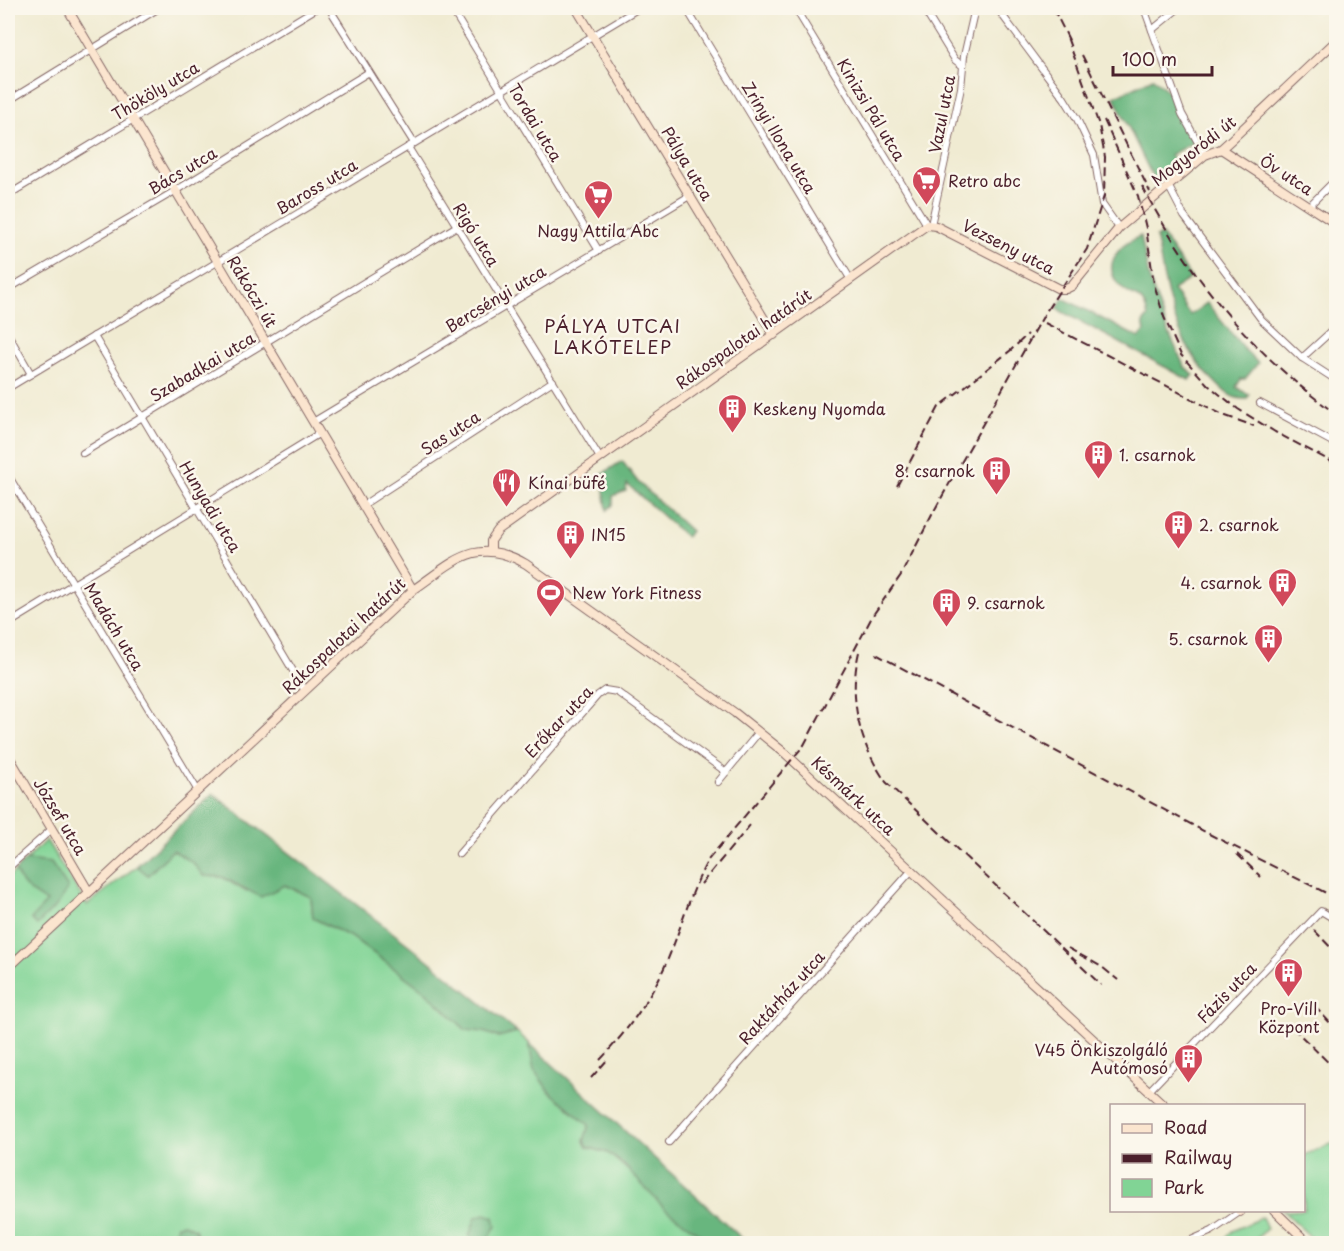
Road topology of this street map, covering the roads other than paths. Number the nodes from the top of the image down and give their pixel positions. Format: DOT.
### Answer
graph roads {
  1 [pos="67,8"];
  2 [pos="159,8"];
  3 [pos="317,8"];
  4 [pos="329,8"];
  5 [pos="451,8"];
  6 [pos="576,8"];
  7 [pos="639,8"];
  8 [pos="686,8"];
  9 [pos="795,8"];
  10 [pos="923,8"];
  11 [pos="975,8"];
  12 [pos="996,8"];
  13 [pos="1144,8"];
  14 [pos="1179,8"];
  15 [pos="1152,30"];
  16 [pos="593,35"];
  17 [pos="1336,41"];
  18 [pos="91,49"];
  19 [pos="963,66"];
  20 [pos="369,72"];
  21 [pos="501,91"];
  22 [pos="8,101"];
  23 [pos="133,119"];
  24 [pos="414,143"];
  25 [pos="408,147"];
  26 [pos="1221,149"];
  27 [pos="1205,155"];
  28 [pos="1336,179"];
  29 [pos="1169,187"];
  30 [pos="176,190"];
  31 [pos="8,195"];
  32 [pos="691,195"];
  33 [pos="1309,206"];
  34 [pos="1336,224"];
  35 [pos="929,225"];
  36 [pos="457,226"];
  37 [pos="1119,228"];
  38 [pos="599,251"];
  39 [pos="217,261"];
  40 [pos="851,280"];
  41 [pos="1072,286"];
  42 [pos="8,289"];
  43 [pos="507,307"];
  44 [pos="1336,327"];
  45 [pos="8,334"];
  46 [pos="774,335"];
  47 [pos="94,336"];
  48 [pos="266,343"];
  49 [pos="1302,358"];
  50 [pos="31,374"];
  51 [pos="1336,380"];
  52 [pos="553,381"];
  53 [pos="8,388"];
  54 [pos="1260,403"];
  55 [pos="143,418"];
  56 [pos="313,422"];
  57 [pos="320,433"];
  58 [pos="1336,444"];
  59 [pos="83,453"];
  60 [pos="600,458"];
  61 [pos="8,475"];
  62 [pos="363,505"];
  63 [pos="196,508"];
  64 [pos="491,550"];
  65 [pos="73,583"];
  66 [pos="413,590"];
  67 [pos="8,624"];
  68 [pos="305,691"];
  69 [pos="759,732"];
  70 [pos="8,755"];
  71 [pos="726,772"];
  72 [pos="718,782"];
  73 [pos="198,791"];
  74 [pos="52,830"];
  75 [pos="459,854"];
  76 [pos="8,868"];
  77 [pos="912,870"];
  78 [pos="89,892"];
  79 [pos="1336,920"];
  80 [pos="8,968"];
  81 [pos="1149,1090"];
  82 [pos="1162,1104"];
  83 [pos="669,1142"];
  84 [pos="1240,1212"];
  85 [pos="1276,1212"];
  86 [pos="1182,1244"];
  87 [pos="1309,1244"];
  1 -- 18 [label="street, Rákóczi út"];
  2 -- 18 [label="street"];
  3 -- 23 [label="street, Thököly utca"];
  4 -- 20 [label="street"];
  5 -- 21 [label="street, Tordai utca"];
  6 -- 16 [label="street, Pálya utca"];
  7 -- 16 [label="street, Baross utca"];
  8 -- 40 [label="street, Zrínyi Ilona utca"];
  9 -- 35 [label="street, Kinizsi Pál utca"];
  10 -- 19 [label="street"];
  11 -- 19 [label="street, Vazul utca"];
  12 -- 37 [label="street"];
  13 -- 15 [label="street"];
  14 -- 15 [label="street"];
  15 -- 27 [label="street"];
  16 -- 21 [label="street, Baross utca"];
  16 -- 32 [label="street, Pálya utca"];
  17 -- 26 [label="street, Mogyoródi út"];
  18 -- 22 [label="street"];
  18 -- 23 [label="street, Rákóczi út"];
  19 -- 35 [label="street, Vazul utca"];
  20 -- 24 [label="street"];
  20 -- 30 [label="street, Bács utca"];
  21 -- 24 [label="street, Baross utca"];
  21 -- 38 [label="street, Tordai utca"];
  23 -- 30 [label="street, Rákóczi út"];
  23 -- 31 [label="street, Thököly utca"];
  24 -- 25 [label="street, Baross utca"];
  25 -- 36 [label="street, Rigó utca"];
  25 -- 39 [label="street, Baross utca"];
  26 -- 27 [label="street, Mogyoródi út"];
  26 -- 33 [label="street, Öv utca"];
  27 -- 29 [label="street, Mogyoródi út"];
  28 -- 33 [label="street"];
  29 -- 37 [label="street, Mogyoródi út"];
  29 -- 49 [label="street"];
  30 -- 39 [label="street, Rákóczi út"];
  30 -- 42 [label="street, Bács utca"];
  32 -- 38 [label="street, Bercsényi utca"];
  32 -- 46 [label="street, Pálya utca"];
  33 -- 34 [label="street, Öv utca"];
  35 -- 40 [label="street, Rákospalotai határút"];
  35 -- 41 [label="street, Vezseny utca"];
  36 -- 43 [label="street, Rigó utca"];
  36 -- 48 [label="street, Szabadkai utca"];
  37 -- 41 [label="street, Mogyoródi út"];
  38 -- 43 [label="street, Bercsényi utca"];
  39 -- 47 [label="street, Baross utca"];
  39 -- 48 [label="street, Rákóczi út"];
  40 -- 46 [label="street, Rákospalotai határút"];
  43 -- 52 [label="street, Rigó utca"];
  43 -- 56 [label="street, Bercsényi utca"];
  44 -- 49 [label="street"];
  45 -- 50 [label="street"];
  46 -- 60 [label="street, Rákospalotai határút"];
  47 -- 50 [label="street, Baross utca"];
  47 -- 55 [label="street, Hunyadi utca"];
  48 -- 55 [label="street, Szabadkai utca"];
  48 -- 56 [label="street, Rákóczi út"];
  49 -- 51 [label="street"];
  50 -- 53 [label="street, Baross utca"];
  52 -- 60 [label="street, Rigó utca"];
  52 -- 62 [label="street, Sas utca"];
  54 -- 58 [label="street"];
  55 -- 59 [label="street, Szabadkai utca"];
  55 -- 63 [label="street, Hunyadi utca"];
  56 -- 57 [label="street, Rákóczi út"];
  57 -- 62 [label="street, Rákóczi út"];
  57 -- 63 [label="street"];
  60 -- 64 [label="street, Rákospalotai határút"];
  61 -- 65 [label="street, Madách utca"];
  62 -- 66 [label="street, Rákóczi út"];
  63 -- 65 [label="street"];
  63 -- 68 [label="street, Hunyadi utca"];
  64 -- 66 [label="street, Rákospalotai határút"];
  64 -- 69 [label="street, Késmárk utca"];
  65 -- 67 [label="street"];
  65 -- 73 [label="street, Madách utca"];
  66 -- 68 [label="street, Rákospalotai határút"];
  68 -- 73 [label="street, Rákospalotai határút"];
  69 -- 71 [label="street"];
  69 -- 77 [label="street, Késmárk utca"];
  70 -- 74 [label="street, József utca"];
  71 -- 72 [label="street"];
  71 -- 75 [label="street, Erőkar utca"];
  73 -- 78 [label="street, Rákospalotai határút"];
  74 -- 76 [label="street"];
  74 -- 78 [label="street, József utca"];
  77 -- 81 [label="street, Késmárk utca"];
  77 -- 83 [label="street, Raktárház utca"];
  78 -- 80 [label="street, Rákospalotai határút"];
  79 -- 81 [label="street, Fázis utca"];
  81 -- 82 [label="street, Késmárk utca"];
  84 -- 86 [label="street"];
  85 -- 87 [label="street"];
}
